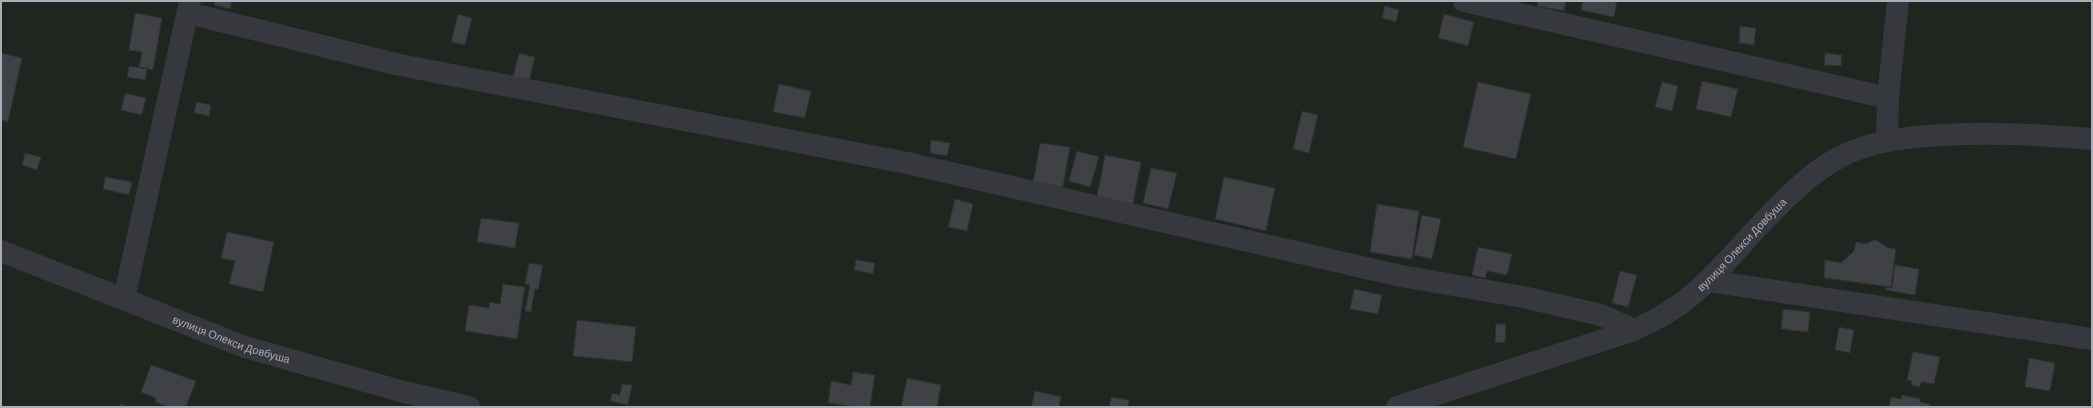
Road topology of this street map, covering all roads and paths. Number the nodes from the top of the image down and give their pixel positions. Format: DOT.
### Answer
graph roads {
  1 [pos="1464,1"];
  2 [pos="1898,1"];
  3 [pos="189,7"];
  4 [pos="1888,98"];
  5 [pos="2092,139"];
  6 [pos="1887,140"];
  7 [pos="1,251"];
  8 [pos="1710,281"];
  9 [pos="124,299"];
  10 [pos="1634,330"];
  11 [pos="2092,339"];
  12 [pos="469,407"];
  13 [pos="1397,407"];
  1 -- 4 [label="street"];
  2 -- 4 [label="street"];
  3 -- 9 [label="street"];
  3 -- 10 [label="street"];
  4 -- 6 [label="street"];
  5 -- 6 [label="street, вулиця Олекси Довбуша"];
  6 -- 8 [label="street, вулиця Олекси Довбуша"];
  7 -- 9 [label="street, вулиця Олекси Довбуша"];
  8 -- 10 [label="street, вулиця Олекси Довбуша"];
  8 -- 11 [label="street"];
  9 -- 12 [label="street, вулиця Олекси Довбуша"];
  10 -- 13 [label="street, вулиця Олекси Довбуша"];
}
